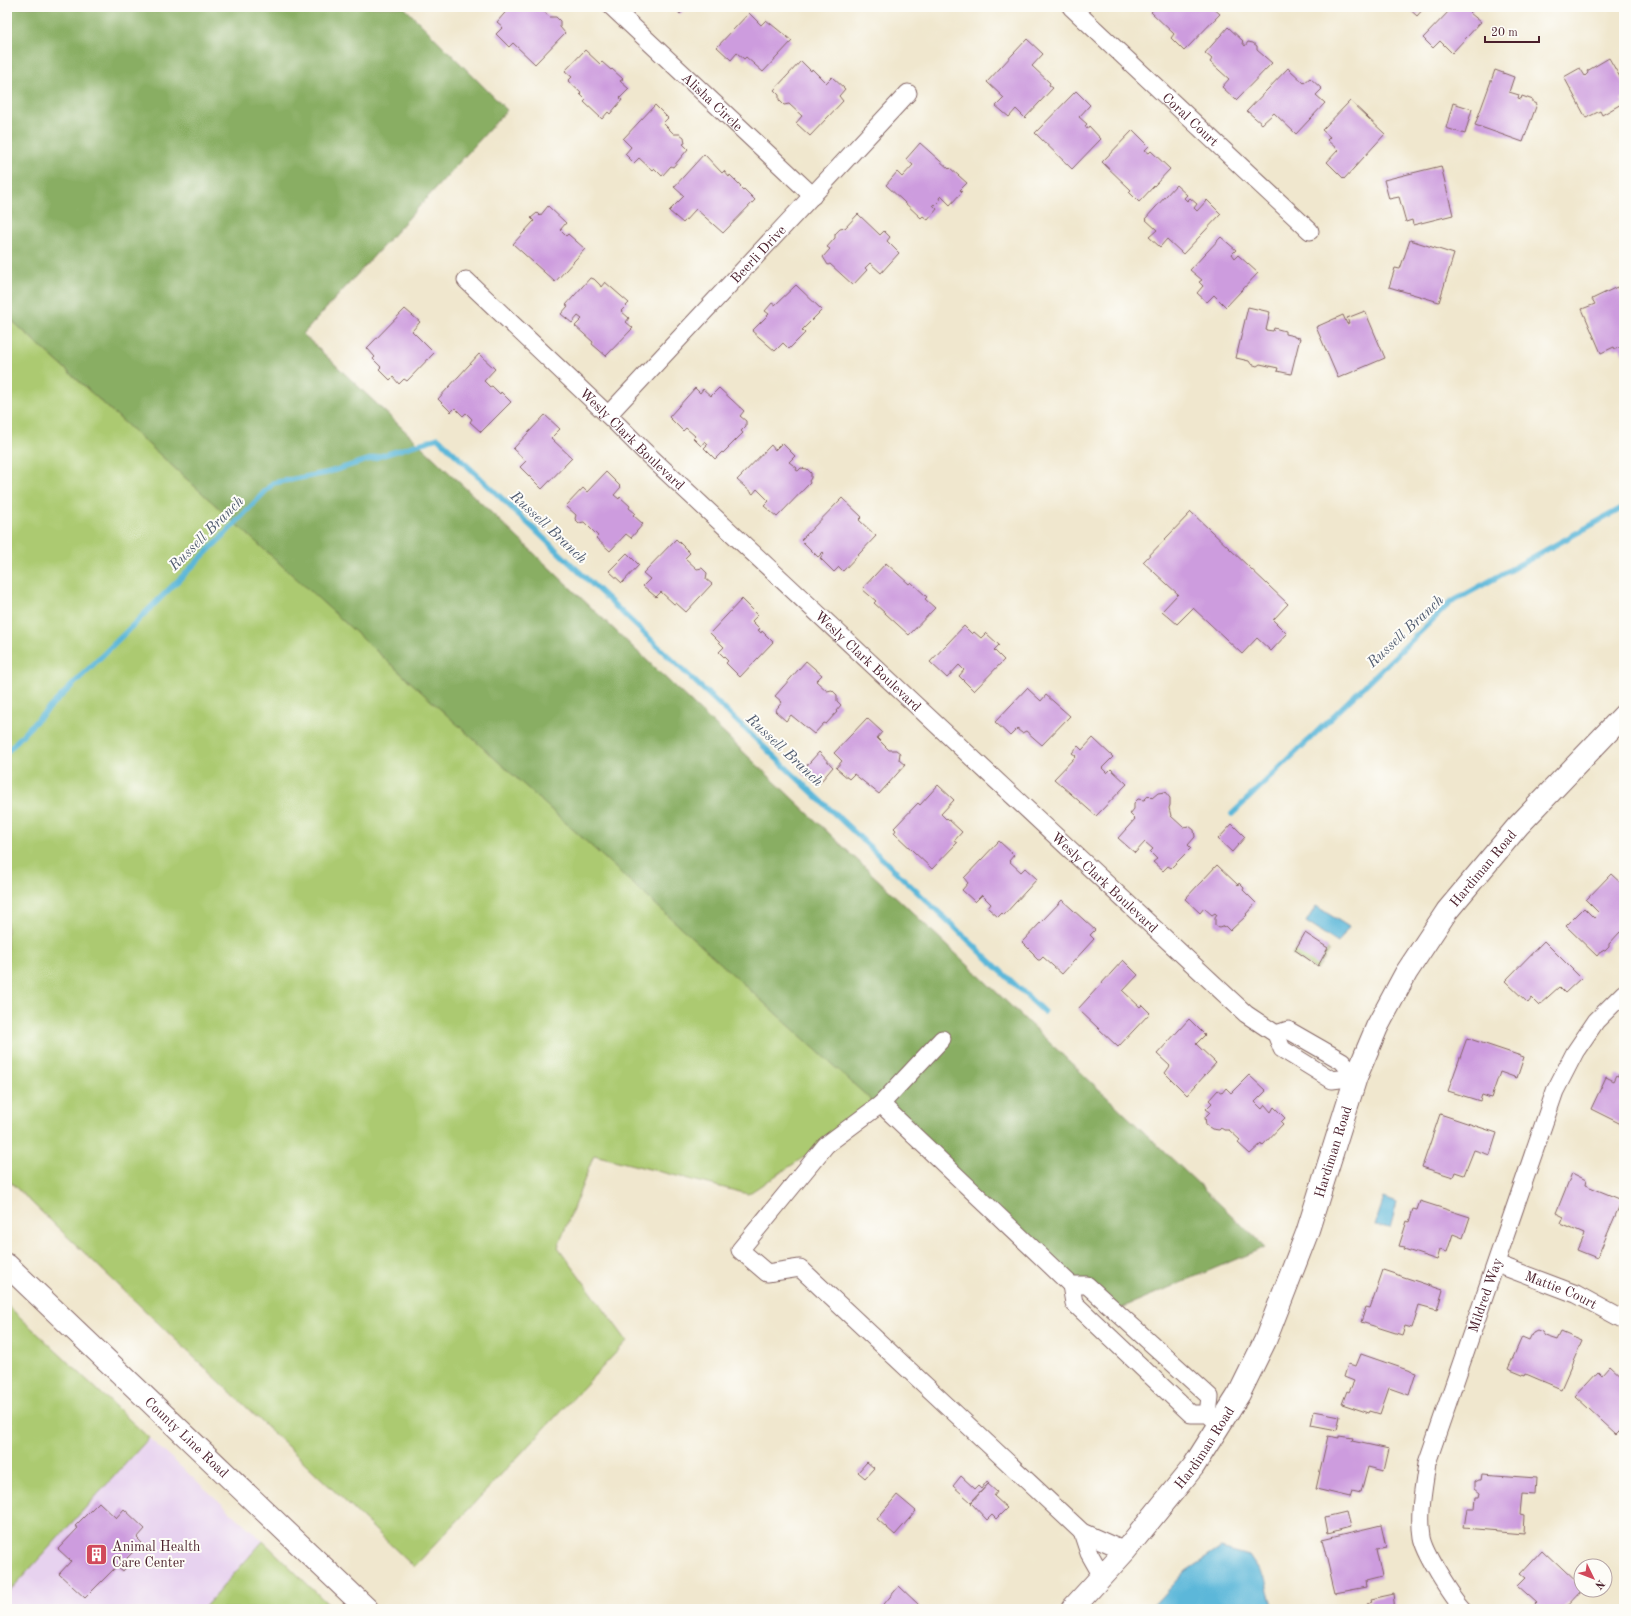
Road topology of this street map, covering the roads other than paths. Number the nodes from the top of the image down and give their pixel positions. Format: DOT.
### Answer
graph roads {
  1 [pos="612,7"];
  2 [pos="1071,7"];
  3 [pos="908,93"];
  4 [pos="813,196"];
  5 [pos="1310,231"];
  6 [pos="466,280"];
  7 [pos="608,415"];
  8 [pos="1624,715"];
  9 [pos="1624,993"];
  10 [pos="942,1039"];
  11 [pos="1356,1077"];
  12 [pos="881,1104"];
  13 [pos="1497,1264"];
  14 [pos="7,1265"];
  15 [pos="1071,1285"];
  16 [pos="1624,1320"];
  17 [pos="1213,1419"];
  18 [pos="1082,1532"];
  19 [pos="1125,1551"];
  20 [pos="1102,1576"];
  21 [pos="367,1609"];
  22 [pos="1072,1609"];
  23 [pos="1464,1609"];
  1 -- 4 [label="street, Alisha Circle"];
  2 -- 5 [label="street, Coral Court"];
  3 -- 4 [label="street, Beerli Drive"];
  4 -- 7 [label="street, Beerli Drive"];
  6 -- 7 [label="street, Wesly Clark Boulevard"];
  7 -- 11 [label="street, Wesly Clark Boulevard"];
  8 -- 11 [label="street, Hardiman Road"];
  9 -- 13 [label="street, Mildred Way"];
  10 -- 12 [label="street"];
  11 -- 17 [label="street, Hardiman Road"];
  12 -- 15 [label="street"];
  12 -- 18 [label="street"];
  13 -- 16 [label="street, Mattie Court"];
  13 -- 23 [label="street, Mildred Way"];
  14 -- 21 [label="street, County Line Road"];
  15 -- 17 [label="street"];
  15 -- 17 [label="street"];
  17 -- 19 [label="street, Hardiman Road"];
  18 -- 19 [label="street"];
  18 -- 20 [label="street"];
  19 -- 20 [label="street, Hardiman Road"];
  20 -- 22 [label="street, Hardiman Road"];
}
